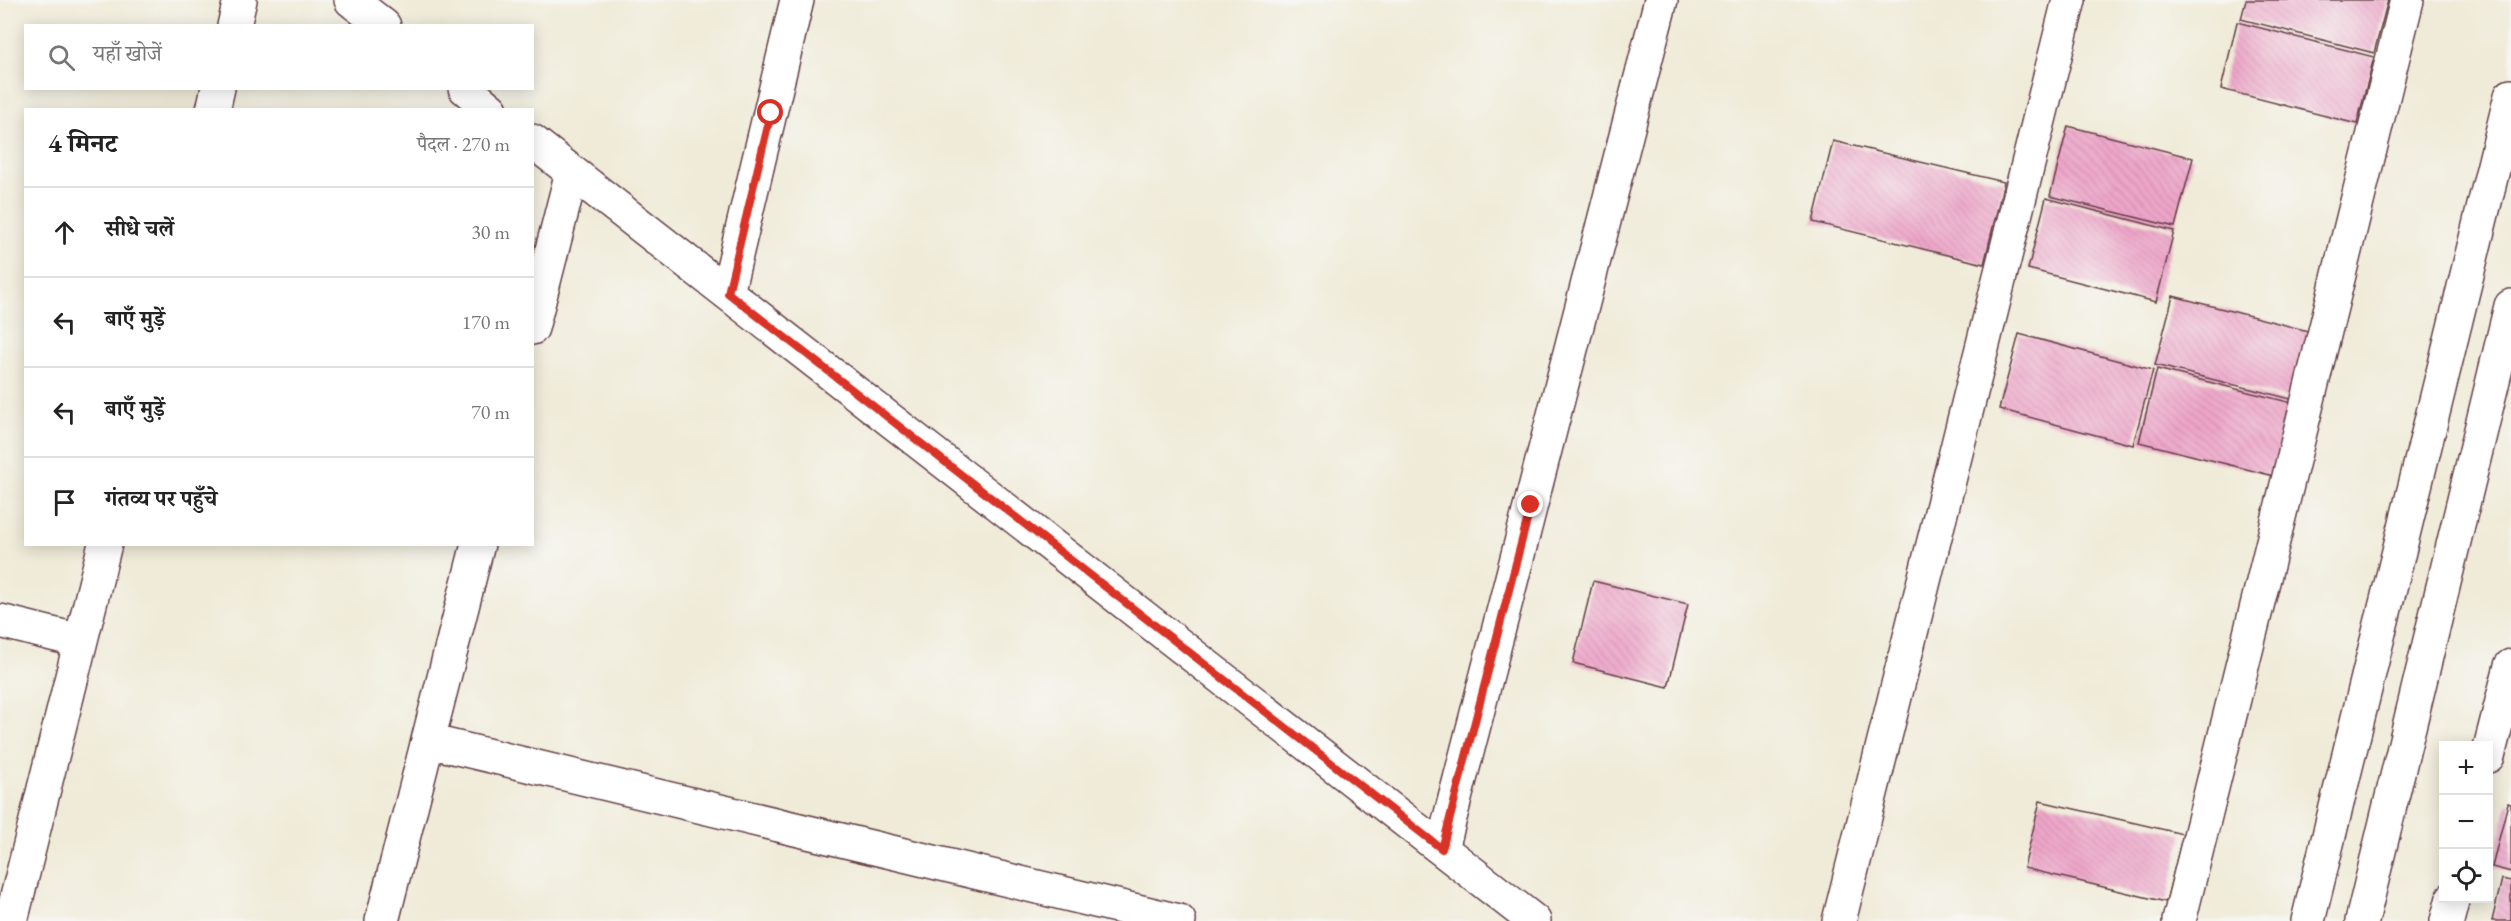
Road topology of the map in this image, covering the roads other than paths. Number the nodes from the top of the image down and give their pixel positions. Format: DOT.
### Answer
graph roads {
  1 [pos="240,0"];
  2 [pos="351,0"];
  3 [pos="797,0"];
  4 [pos="1661,0"];
  5 [pos="2069,0"];
  6 [pos="2408,0"];
  7 [pos="234,24"];
  8 [pos="381,24"];
  9 [pos="218,90"];
  10 [pos="467,90"];
  11 [pos="2511,96"];
  12 [pos="213,108"];
  13 [pos="490,108"];
  14 [pos="534,143"];
  15 [pos="572,172"];
  16 [pos="728,293"];
  17 [pos="2511,306"];
  18 [pos="534,320"];
  19 [pos="104,546"];
  20 [pos="477,546"];
  21 [pos="0,621"];
  22 [pos="80,641"];
  23 [pos="2511,666"];
  24 [pos="428,741"];
  25 [pos="2492,741"];
  26 [pos="1442,849"];
  27 [pos="2452,903"];
  28 [pos="11,921"];
  29 [pos="382,921"];
  30 [pos="1179,921"];
  31 [pos="1534,921"];
  32 [pos="1839,921"];
  33 [pos="2179,921"];
  34 [pos="2308,921"];
  35 [pos="2362,921"];
  36 [pos="2447,921"];
  1 -- 7 [label="street"];
  2 -- 8 [label="street"];
  3 -- 16 [label="street"];
  4 -- 26 [label="street"];
  5 -- 32 [label="street"];
  6 -- 33 [label="street"];
  9 -- 12 [label="street"];
  10 -- 13 [label="street"];
  11 -- 34 [label="street"];
  14 -- 15 [label="street"];
  15 -- 16 [label="street"];
  15 -- 18 [label="street"];
  16 -- 26 [label="street"];
  17 -- 35 [label="street"];
  19 -- 22 [label="street"];
  20 -- 24 [label="street"];
  21 -- 22 [label="street"];
  22 -- 28 [label="street"];
  23 -- 25 [label="street"];
  24 -- 29 [label="street"];
  24 -- 30 [label="street"];
  26 -- 31 [label="street"];
  27 -- 36 [label="street"];
}
